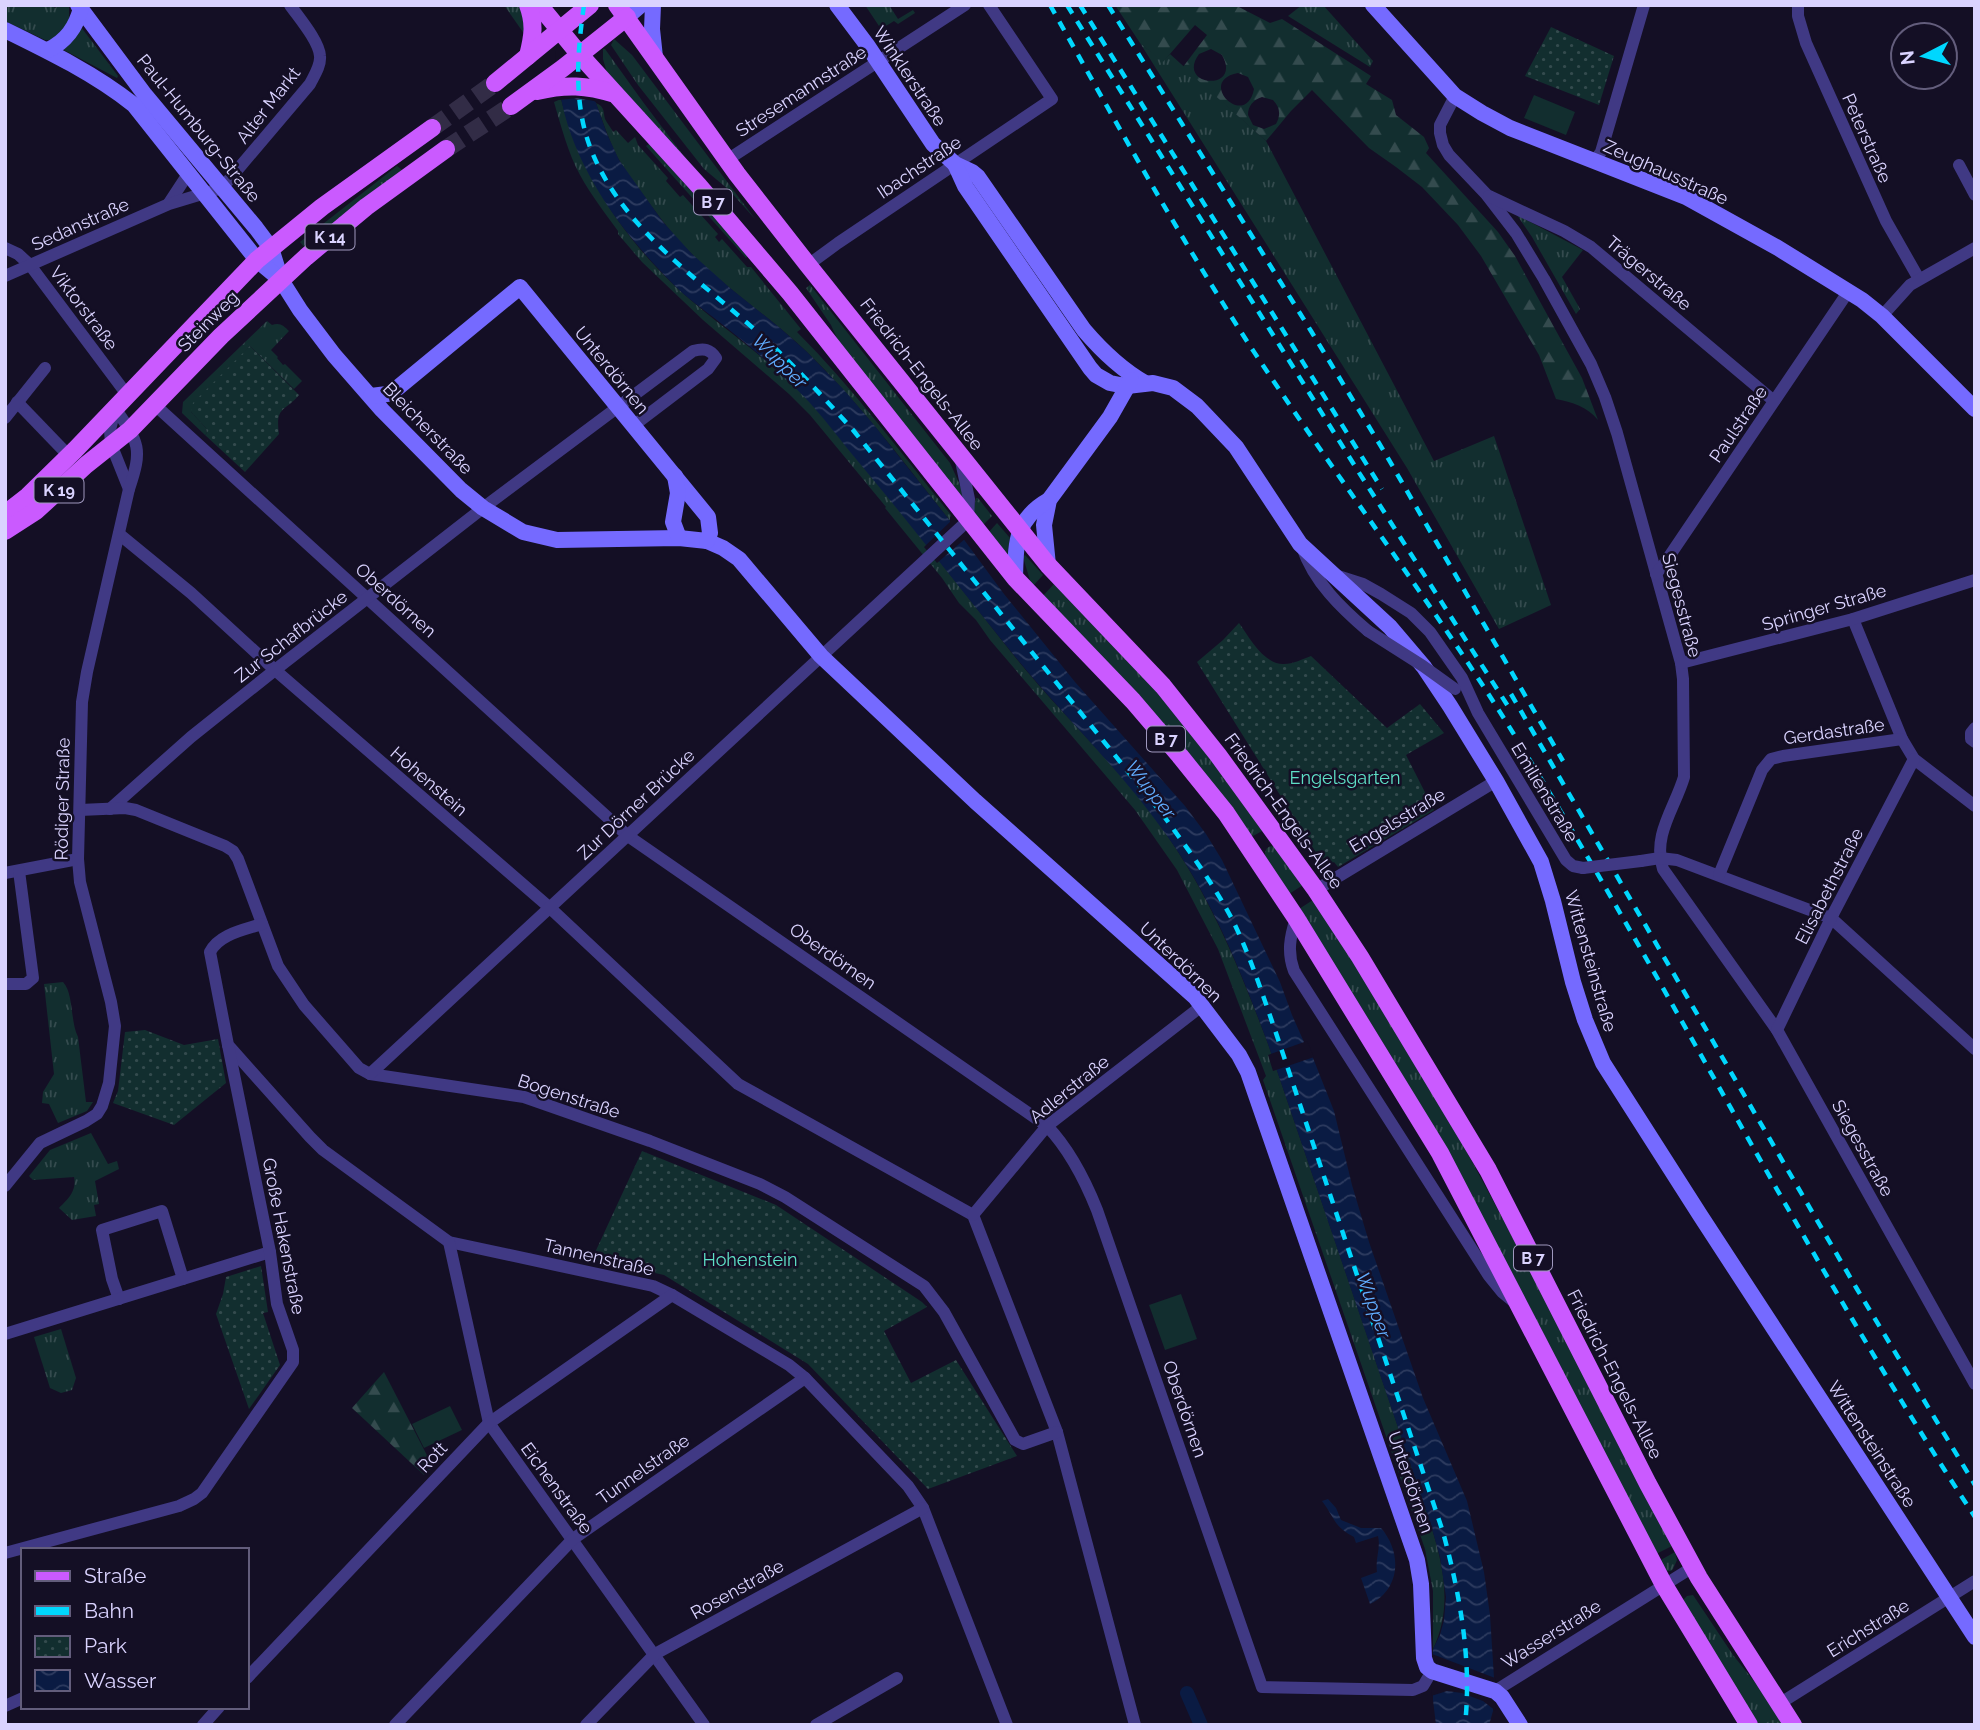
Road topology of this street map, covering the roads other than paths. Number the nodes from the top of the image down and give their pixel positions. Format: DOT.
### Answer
graph roads {
  1 [pos="290,5"];
  2 [pos="528,5"];
  3 [pos="590,5"];
  4 [pos="642,5"];
  5 [pos="653,5"];
  6 [pos="837,5"];
  7 [pos="965,5"];
  8 [pos="989,5"];
  9 [pos="1373,5"];
  10 [pos="1798,5"];
  11 [pos="1640,6"];
  12 [pos="80,7"];
  13 [pos="622,11"];
  14 [pos="548,17"];
  15 [pos="5,30"];
  16 [pos="48,50"];
  17 [pos="527,55"];
  18 [pos="580,55"];
  19 [pos="655,57"];
  20 [pos="878,62"];
  21 [pos="495,83"];
  22 [pos="547,84"];
  23 [pos="606,87"];
  24 [pos="1455,96"];
  25 [pos="511,106"];
  26 [pos="432,128"];
  27 [pos="446,149"];
  28 [pos="727,160"];
  29 [pos="1595,160"];
  30 [pos="955,164"];
  31 [pos="1959,165"];
  32 [pos="185,171"];
  33 [pos="222,188"];
  34 [pos="203,193"];
  35 [pos="1486,194"];
  36 [pos="1975,195"];
  37 [pos="169,204"];
  38 [pos="5,248"];
  39 [pos="271,248"];
  40 [pos="1975,248"];
  41 [pos="257,260"];
  42 [pos="30,265"];
  43 [pos="808,265"];
  44 [pos="5,276"];
  45 [pos="1919,279"];
  46 [pos="281,280"];
  47 [pos="1848,292"];
  48 [pos="1882,316"];
  49 [pos="45,368"];
  50 [pos="1135,382"];
  51 [pos="371,396"];
  52 [pos="1774,401"];
  53 [pos="17,402"];
  54 [pos="121,402"];
  55 [pos="155,405"];
  56 [pos="617,408"];
  57 [pos="1975,409"];
  58 [pos="5,418"];
  59 [pos="633,426"];
  60 [pos="130,430"];
  61 [pos="111,444"];
  62 [pos="959,454"];
  63 [pos="69,456"];
  64 [pos="675,476"];
  65 [pos="129,489"];
  66 [pos="1049,500"];
  67 [pos="484,508"];
  68 [pos="5,514"];
  69 [pos="965,523"];
  70 [pos="1019,529"];
  71 [pos="5,531"];
  72 [pos="119,534"];
  73 [pos="679,538"];
  74 [pos="707,541"];
  75 [pos="1300,544"];
  76 [pos="1048,565"];
  77 [pos="1656,574"];
  78 [pos="1334,575"];
  79 [pos="1015,578"];
  80 [pos="1975,580"];
  81 [pos="369,598"];
  82 [pos="1853,619"];
  83 [pos="821,656"];
  84 [pos="1681,663"];
  85 [pos="275,670"];
  86 [pos="1478,713"];
  87 [pos="1975,728"];
  88 [pos="1902,739"];
  89 [pos="1975,742"];
  90 [pos="1914,759"];
  91 [pos="1496,781"];
  92 [pos="1975,806"];
  93 [pos="110,809"];
  94 [pos="80,810"];
  95 [pos="628,836"];
  96 [pos="1279,837"];
  97 [pos="1255,857"];
  98 [pos="1660,858"];
  99 [pos="78,859"];
  100 [pos="19,871"];
  101 [pos="5,873"];
  102 [pos="1719,876"];
  103 [pos="1316,890"];
  104 [pos="549,907"];
  105 [pos="1296,918"];
  106 [pos="1831,918"];
  107 [pos="262,924"];
  108 [pos="5,984"];
  109 [pos="1203,1005"];
  110 [pos="1777,1030"];
  111 [pos="228,1045"];
  112 [pos="1975,1049"];
  113 [pos="370,1074"];
  114 [pos="1047,1126"];
  115 [pos="5,1186"];
  116 [pos="972,1215"];
  117 [pos="449,1242"];
  118 [pos="270,1252"];
  119 [pos="183,1279"];
  120 [pos="672,1295"];
  121 [pos="119,1299"];
  122 [pos="1518,1305"];
  123 [pos="5,1334"];
  124 [pos="805,1378"];
  125 [pos="1975,1384"];
  126 [pos="489,1423"];
  127 [pos="1057,1432"];
  128 [pos="923,1508"];
  129 [pos="573,1539"];
  130 [pos="24,1548"];
  131 [pos="1693,1567"];
  132 [pos="1975,1581"];
  133 [pos="1664,1585"];
  134 [pos="1949,1598"];
  135 [pos="1975,1637"];
  136 [pos="654,1654"];
  137 [pos="1432,1671"];
  138 [pos="248,1677"];
  139 [pos="897,1678"];
  140 [pos="1495,1691"];
  141 [pos="21,1699"];
  142 [pos="1779,1704"];
  143 [pos="5,1706"];
  144 [pos="217,1709"];
  145 [pos="203,1725"];
  146 [pos="395,1725"];
  147 [pos="586,1725"];
  148 [pos="704,1725"];
  149 [pos="816,1725"];
  150 [pos="1007,1725"];
  151 [pos="1135,1725"];
  152 [pos="1520,1725"];
  153 [pos="1749,1725"];
  154 [pos="1793,1725"];
  1 -- 33 [label="street, Alter Markt"];
  2 -- 17 [label="main road"];
  3 -- 14 [label="main road"];
  4 -- 13 [label="street"];
  5 -- 19 [label="street"];
  6 -- 20 [label="street, Winklerstraße"];
  7 -- 20 [label="street, Stresemannstraße"];
  8 -- 30 [label="street, Ibachstraße"];
  9 -- 24 [label="street, Zeughausstraße"];
  10 -- 45 [label="street, Peterstraße"];
  11 -- 29 [label="street"];
  12 -- 16 [label="street"];
  12 -- 33 [label="street, Paul-Humburg-Straße"];
  13 -- 18 [label="main road"];
  13 -- 19 [label="main road, Friedrich-Engels-Allee / B 7"];
  14 -- 17 [label="main road"];
  14 -- 18 [label="main road, B 7"];
  15 -- 16 [label="street"];
  16 -- 32 [label="street"];
  17 -- 21 [label="main road"];
  18 -- 22 [label="main road"];
  18 -- 23 [label="main road, B 7"];
  19 -- 28 [label="main road, Friedrich-Engels-Allee / B 7"];
  20 -- 28 [label="street, Stresemannstraße"];
  20 -- 30 [label="street, Winklerstraße"];
  22 -- 23 [label="main road"];
  22 -- 25 [label="main road"];
  23 -- 69 [label="main road, B 7"];
  24 -- 29 [label="street, Zeughausstraße"];
  24 -- 35 [label="street, Siegesstraße"];
  26 -- 39 [label="main road, Steinweg / K 14"];
  27 -- 46 [label="main road, Steinweg / K 14"];
  28 -- 43 [label="main road, Friedrich-Engels-Allee / B 7"];
  29 -- 47 [label="street, Zeughausstraße"];
  30 -- 43 [label="street, Ibachstraße"];
  30 -- 50 [label="street, Winklerstraße"];
  31 -- 36 [label="street"];
  32 -- 34 [label="street"];
  32 -- 37 [label="street"];
  33 -- 34 [label="street"];
  33 -- 39 [label="street, Paul-Humburg-Straße"];
  34 -- 37 [label="street, Sedanstraße"];
  34 -- 41 [label="street, Bleicherstraße"];
  35 -- 52 [label="street, Trägerstraße"];
  35 -- 77 [label="street, Siegesstraße"];
  37 -- 42 [label="street, Sedanstraße"];
  38 -- 42 [label="street, Viktorstraße"];
  39 -- 41 [label="main road, Steinweg / K 14"];
  39 -- 46 [label="street, Paul-Humburg-Straße"];
  40 -- 45 [label="street"];
  41 -- 46 [label="street, Bleicherstraße"];
  41 -- 54 [label="main road, Steinweg / K 19"];
  42 -- 44 [label="street, Sedanstraße"];
  42 -- 54 [label="street, Viktorstraße"];
  43 -- 62 [label="main road, Friedrich-Engels-Allee / B 7"];
  45 -- 48 [label="street"];
  46 -- 51 [label="street, Bleicherstraße"];
  46 -- 55 [label="main road, Steinweg / K 19"];
  47 -- 48 [label="street, Zeughausstraße"];
  47 -- 52 [label="street, Paulstraße"];
  48 -- 57 [label="street, Zeughausstraße"];
  49 -- 53 [label="street"];
  50 -- 66 [label="street"];
  50 -- 75 [label="street, Wittensteinstraße"];
  51 -- 56 [label="street, Unterdörnen"];
  51 -- 67 [label="street, Bleicherstraße"];
  52 -- 77 [label="street, Paulstraße"];
  53 -- 58 [label="street"];
  53 -- 63 [label="street"];
  54 -- 60 [label="street, Rödiger Straße"];
  54 -- 61 [label="street"];
  54 -- 63 [label="main road, Steinweg / K 19"];
  55 -- 60 [label="main road, Steinweg / K 19"];
  55 -- 81 [label="street, Oberdörnen"];
  56 -- 59 [label="street, Unterdörnen"];
  56 -- 59 [label="street, Zur Schafbrücke"];
  56 -- 67 [label="street, Zur Schafbrücke"];
  59 -- 64 [label="street, Unterdörnen"];
  60 -- 61 [label="main road, Steinweg / K 19"];
  60 -- 65 [label="street, Rödiger Straße"];
  61 -- 65 [label="street"];
  61 -- 71 [label="main road, Steinweg / K 19"];
  62 -- 69 [label="street"];
  62 -- 70 [label="main road, Friedrich-Engels-Allee / B 7"];
  63 -- 68 [label="main road, Steinweg / K 19"];
  64 -- 73 [label="street"];
  64 -- 74 [label="street, Unterdörnen"];
  65 -- 72 [label="street, Rödiger Straße"];
  66 -- 70 [label="street"];
  66 -- 76 [label="street"];
  67 -- 73 [label="street, Bleicherstraße"];
  67 -- 81 [label="street, Zur Schafbrücke"];
  69 -- 79 [label="main road, B 7"];
  69 -- 83 [label="street, Zur Dörner Brücke"];
  70 -- 76 [label="main road, Friedrich-Engels-Allee / B 7"];
  70 -- 79 [label="street"];
  72 -- 85 [label="street, Hohenstein"];
  72 -- 94 [label="street, Rödiger Straße"];
  73 -- 74 [label="street, Bleicherstraße"];
  74 -- 83 [label="street, Unterdörnen"];
  75 -- 78 [label="street, Wittensteinstraße"];
  75 -- 86 [label="street, Emilienstraße, bridge"];
  76 -- 96 [label="main road, Friedrich-Engels-Allee / B 7"];
  77 -- 84 [label="street, Siegesstraße"];
  78 -- 86 [label="street, Emilienstraße"];
  78 -- 91 [label="street, Wittensteinstraße"];
  79 -- 97 [label="main road, B 7"];
  80 -- 82 [label="street, Springer Straße"];
  81 -- 85 [label="street, Zur Schafbrücke"];
  81 -- 95 [label="street, Oberdörnen"];
  82 -- 84 [label="street, Springer Straße"];
  82 -- 88 [label="street, Gerdastraße"];
  83 -- 95 [label="street, Zur Dörner Brücke"];
  83 -- 109 [label="street, Unterdörnen"];
  84 -- 98 [label="street, Siegesstraße"];
  85 -- 93 [label="street, Zur Schafbrücke"];
  85 -- 104 [label="street, Hohenstein"];
  86 -- 98 [label="street, Emilienstraße, bridge"];
  87 -- 89 [label="street"];
  88 -- 90 [label="street, Gerdastraße"];
  88 -- 102 [label="street, Gerdastraße"];
  90 -- 92 [label="street, Gerdastraße"];
  90 -- 106 [label="street, Elisabethstraße"];
  91 -- 103 [label="street, Engelsstraße"];
  91 -- 134 [label="street, Wittensteinstraße"];
  93 -- 94 [label="street"];
  93 -- 107 [label="street"];
  94 -- 99 [label="street, Rödiger Straße"];
  95 -- 104 [label="street, Zur Dörner Brücke"];
  95 -- 114 [label="street, Oberdörnen"];
  96 -- 97 [label="main road"];
  96 -- 103 [label="main road, Friedrich-Engels-Allee / B 7"];
  97 -- 105 [label="main road, B 7"];
  98 -- 102 [label="street, Emilienstraße"];
  98 -- 110 [label="street, Siegesstraße"];
  99 -- 100 [label="street"];
  99 -- 115 [label="street, Rödiger Straße"];
  100 -- 101 [label="street"];
  100 -- 108 [label="street"];
  102 -- 106 [label="street, Emilienstraße"];
  103 -- 131 [label="main road, Friedrich-Engels-Allee / B 7"];
  104 -- 113 [label="street, Zur Dörner Brücke"];
  104 -- 116 [label="street, Hohenstein"];
  105 -- 122 [label="main road, B 7"];
  105 -- 122 [label="street"];
  106 -- 110 [label="street, Elisabethstraße"];
  106 -- 112 [label="street, Emilienstraße"];
  107 -- 111 [label="street"];
  107 -- 113 [label="street"];
  109 -- 114 [label="street, Adlerstraße"];
  109 -- 137 [label="street, Unterdörnen"];
  110 -- 125 [label="street, Siegesstraße"];
  111 -- 117 [label="street, Tannenstraße"];
  111 -- 118 [label="street, Große Hakenstraße"];
  113 -- 127 [label="street, Bogenstraße"];
  114 -- 116 [label="street, Adlerstraße"];
  114 -- 137 [label="street, Oberdörnen"];
  116 -- 127 [label="street"];
  117 -- 120 [label="street, Tannenstraße"];
  117 -- 126 [label="street, Eichenstraße"];
  118 -- 119 [label="street"];
  118 -- 130 [label="street, Große Hakenstraße"];
  119 -- 121 [label="street"];
  119 -- 121 [label="street"];
  120 -- 124 [label="street, Tannenstraße"];
  120 -- 126 [label="street, Rott"];
  121 -- 123 [label="street"];
  122 -- 133 [label="main road, B 7"];
  124 -- 128 [label="street, Tannenstraße"];
  124 -- 129 [label="street, Tunnelstraße"];
  126 -- 129 [label="street, Eichenstraße"];
  126 -- 138 [label="street, Rott"];
  127 -- 151 [label="street"];
  128 -- 136 [label="street, Rosenstraße"];
  128 -- 150 [label="street, Tannenstraße"];
  129 -- 136 [label="street, Eichenstraße"];
  129 -- 146 [label="street, Tunnelstraße"];
  131 -- 133 [label="street, Wasserstraße"];
  131 -- 142 [label="main road, Friedrich-Engels-Allee / B 7"];
  132 -- 134 [label="street, Erichstraße"];
  133 -- 140 [label="street, Wasserstraße"];
  133 -- 153 [label="main road, B 7"];
  134 -- 135 [label="street, Wittensteinstraße"];
  134 -- 142 [label="street, Erichstraße"];
  136 -- 147 [label="street, Rosenstraße"];
  136 -- 148 [label="street, Eichenstraße"];
  137 -- 140 [label="street, Wasserstraße"];
  139 -- 149 [label="street"];
  140 -- 152 [label="street"];
  141 -- 143 [label="street"];
  142 -- 154 [label="main road, Friedrich-Engels-Allee / B 7"];
  144 -- 145 [label="street"];
}
